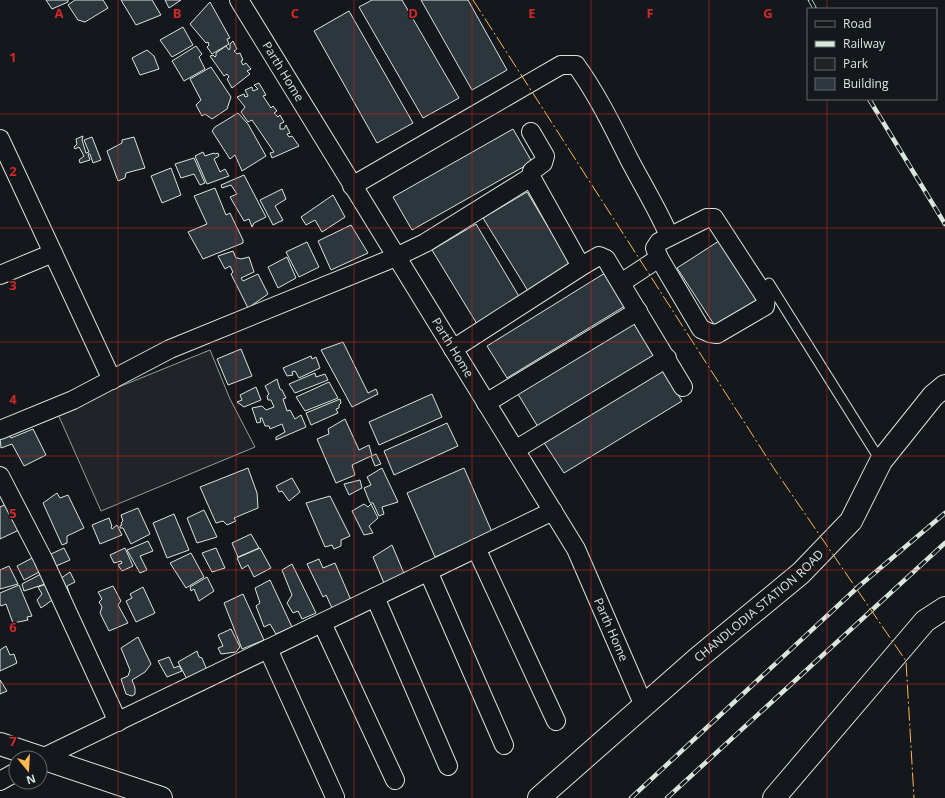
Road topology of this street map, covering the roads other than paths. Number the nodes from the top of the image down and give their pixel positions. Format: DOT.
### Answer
graph roads {
  1 [pos="239,0"];
  2 [pos="531,132"];
  3 [pos="0,139"];
  4 [pos="531,177"];
  5 [pos="352,186"];
  6 [pos="666,230"];
  7 [pos="53,253"];
  8 [pos="396,257"];
  9 [pos="659,258"];
  10 [pos="586,264"];
  11 [pos="0,275"];
  12 [pos="621,283"];
  13 [pos="769,283"];
  14 [pos="638,312"];
  15 [pos="453,349"];
  16 [pos="667,358"];
  17 [pos="112,380"];
  18 [pos="945,386"];
  19 [pos="683,387"];
  20 [pos="486,403"];
  21 [pos="0,430"];
  22 [pos="515,450"];
  23 [pos="881,461"];
  24 [pos="0,476"];
  25 [pos="553,511"];
  26 [pos="476,548"];
  27 [pos="428,571"];
  28 [pos="375,597"];
  29 [pos="945,608"];
  30 [pos="322,623"];
  31 [pos="268,649"];
  32 [pos="644,706"];
  33 [pos="556,721"];
  34 [pos="118,722"];
  35 [pos="0,744"];
  36 [pos="504,745"];
  37 [pos="16,750"];
  38 [pos="48,756"];
  39 [pos="48,761"];
  40 [pos="448,766"];
  41 [pos="395,780"];
  42 [pos="152,797"];
  43 [pos="335,797"];
  44 [pos="539,798"];
  45 [pos="774,798"];
  1 -- 5 [label="street, Parth Home"];
  2 -- 4 [label="street"];
  3 -- 7 [label="street"];
  4 -- 8 [label="street"];
  4 -- 10 [label="street"];
  5 -- 6 [label="street"];
  5 -- 8 [label="street, Parth Home"];
  7 -- 11 [label="street"];
  7 -- 17 [label="street"];
  8 -- 15 [label="street, Parth Home"];
  8 -- 17 [label="street"];
  9 -- 9 [label="street"];
  9 -- 12 [label="street"];
  10 -- 12 [label="street"];
  10 -- 15 [label="street"];
  12 -- 14 [label="street"];
  13 -- 23 [label="lane"];
  14 -- 16 [label="street"];
  14 -- 20 [label="street"];
  15 -- 20 [label="street, Parth Home"];
  16 -- 19 [label="street"];
  16 -- 22 [label="street"];
  17 -- 21 [label="street"];
  18 -- 23 [label="street, CHANDLODIA STATION ROAD"];
  20 -- 22 [label="street, Parth Home"];
  22 -- 25 [label="street, Parth Home"];
  23 -- 32 [label="street, CHANDLODIA STATION ROAD"];
  24 -- 34 [label="street"];
  25 -- 26 [label="street"];
  25 -- 32 [label="street, Parth Home"];
  26 -- 27 [label="street"];
  26 -- 33 [label="street"];
  27 -- 28 [label="street"];
  27 -- 36 [label="street"];
  28 -- 30 [label="street"];
  28 -- 40 [label="street"];
  29 -- 45 [label="street"];
  30 -- 31 [label="street"];
  30 -- 41 [label="street"];
  31 -- 34 [label="street"];
  31 -- 43 [label="street"];
  32 -- 44 [label="street, CHANDLODIA STATION ROAD"];
  34 -- 38 [label="street"];
  35 -- 37 [label="street"];
  39 -- 42 [label="street"];
}
